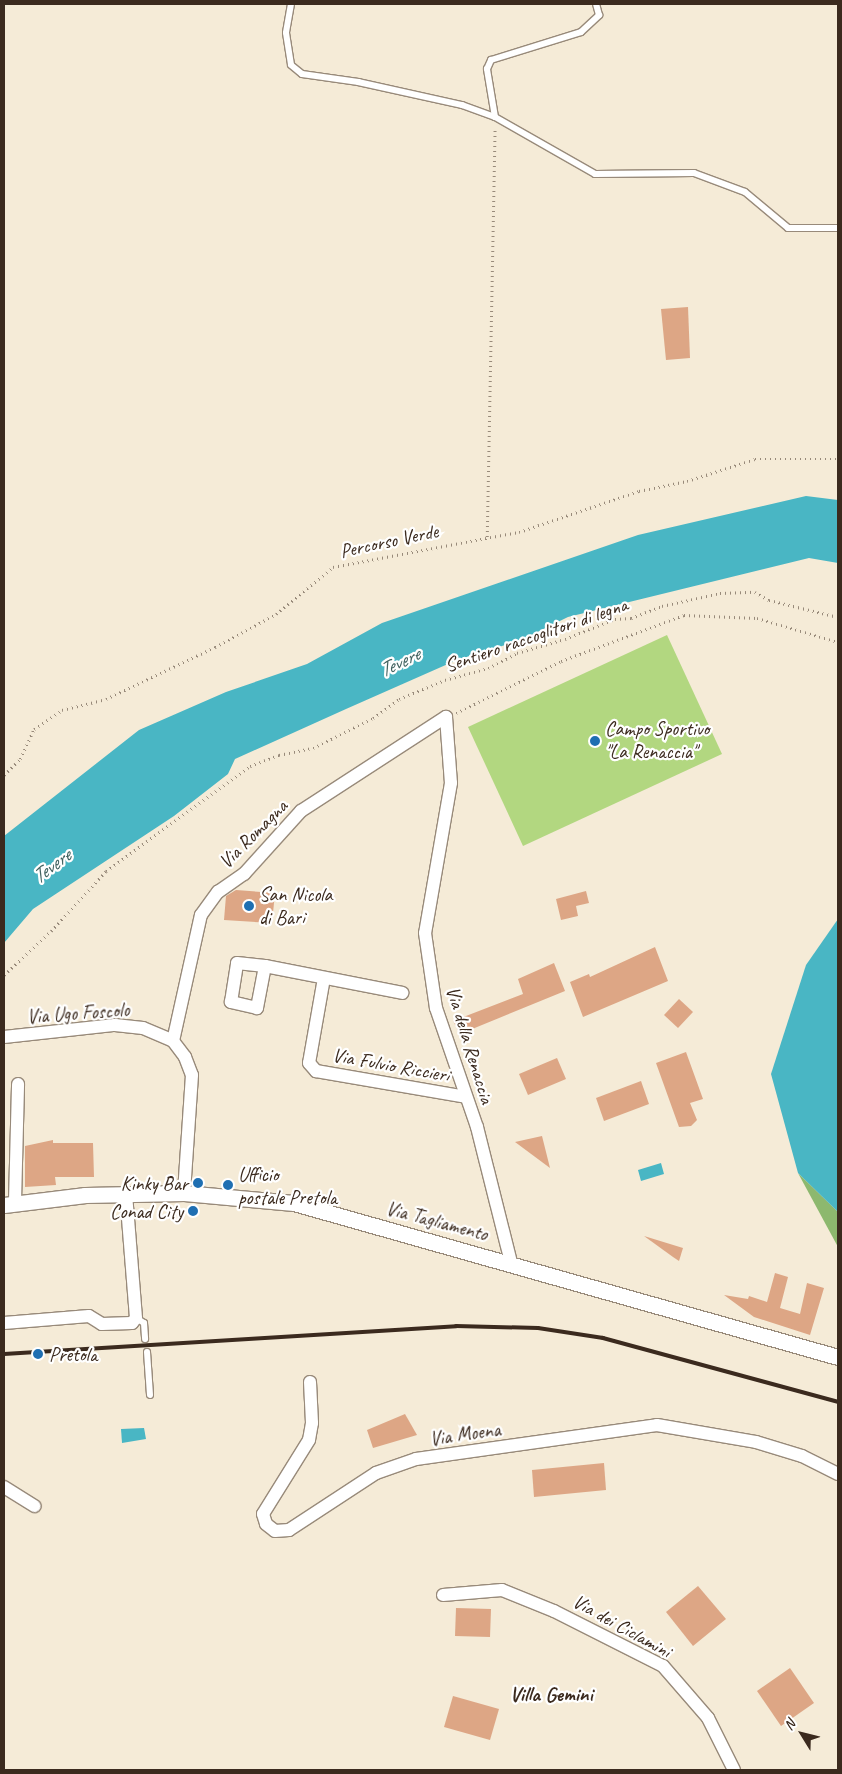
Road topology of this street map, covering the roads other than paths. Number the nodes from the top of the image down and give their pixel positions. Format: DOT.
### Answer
graph roads {
  1 [pos="291,4"];
  2 [pos="596,4"];
  3 [pos="495,117"];
  4 [pos="838,228"];
  5 [pos="446,718"];
  6 [pos="265,966"];
  7 [pos="324,978"];
  8 [pos="402,993"];
  9 [pos="4,1037"];
  10 [pos="173,1041"];
  11 [pos="18,1084"];
  12 [pos="466,1097"];
  13 [pos="184,1193"];
  14 [pos="126,1195"];
  15 [pos="10,1203"];
  16 [pos="511,1262"];
  17 [pos="136,1318"];
  18 [pos="4,1323"];
  19 [pos="145,1340"];
  20 [pos="146,1352"];
  21 [pos="838,1357"];
  22 [pos="310,1382"];
  23 [pos="150,1395"];
  24 [pos="838,1474"];
  25 [pos="4,1487"];
  26 [pos="35,1506"];
  27 [pos="443,1595"];
  28 [pos="734,1770"];
  1 -- 3 [label="lane"];
  2 -- 3 [label="lane"];
  3 -- 4 [label="lane"];
  5 -- 10 [label="street, Via Romagna"];
  5 -- 12 [label="street, Via della Renaccia"];
  6 -- 7 [label="street"];
  7 -- 8 [label="street"];
  7 -- 12 [label="street, Via Fulvio Riccieri"];
  9 -- 10 [label="street, Via Ugo Foscolo"];
  10 -- 13 [label="street"];
  11 -- 15 [label="street, Via Tagliamento"];
  12 -- 16 [label="street, Via della Renaccia"];
  13 -- 14 [label="street, Via Tagliamento"];
  13 -- 16 [label="street, Via Tagliamento"];
  14 -- 15 [label="street, Via Tagliamento"];
  14 -- 17 [label="street"];
  16 -- 21 [label="street, Via Tagliamento"];
  17 -- 18 [label="street"];
  17 -- 19 [label="lane"];
  20 -- 23 [label="lane"];
  22 -- 24 [label="street, Via Moena"];
  25 -- 26 [label="street"];
  27 -- 28 [label="street, Via dei Ciclamini"];
}
